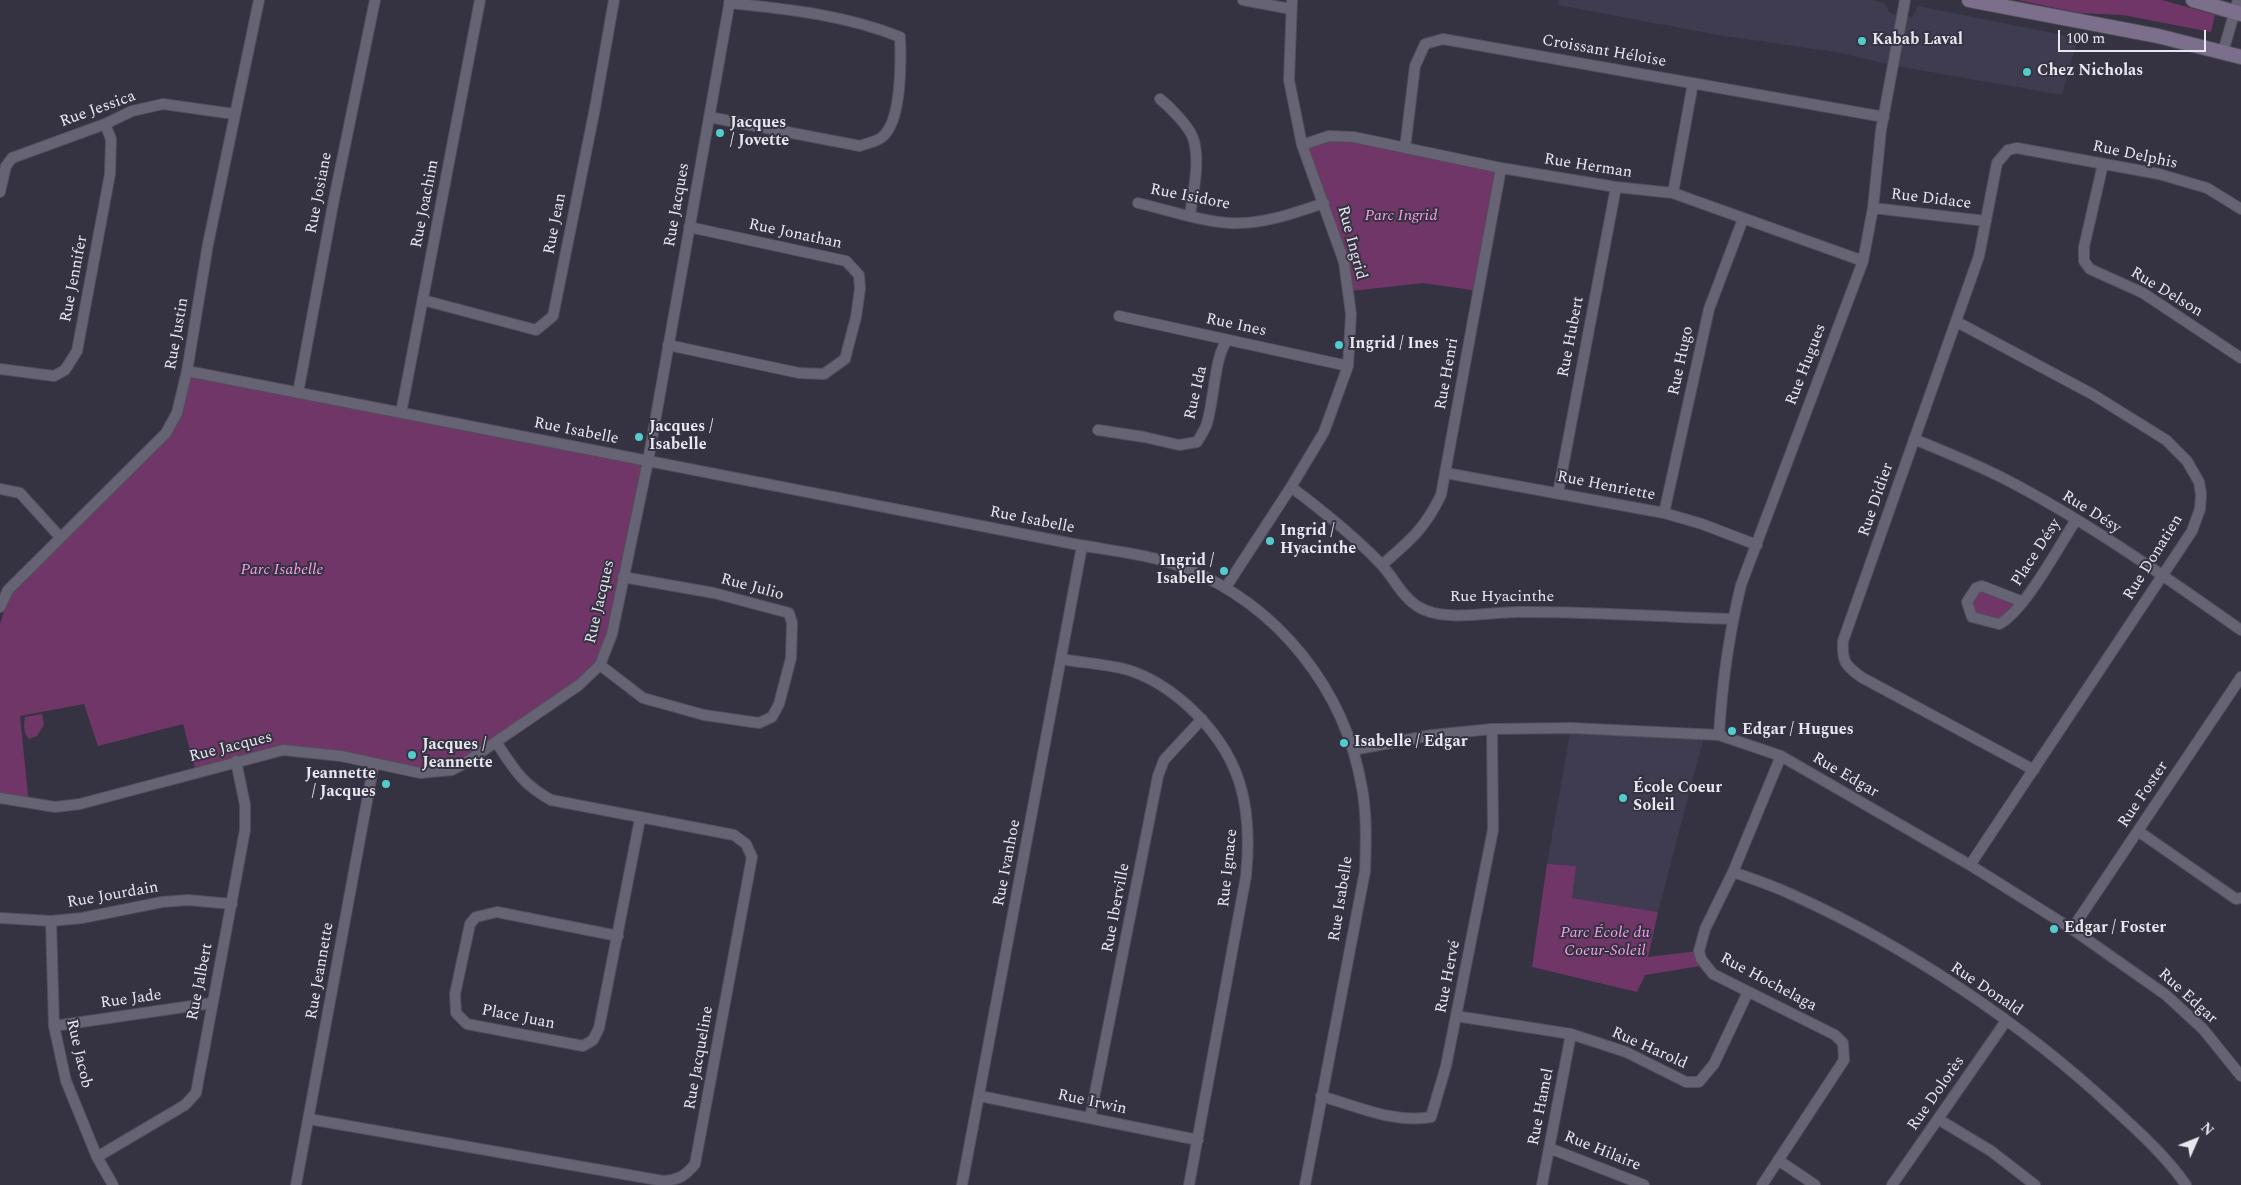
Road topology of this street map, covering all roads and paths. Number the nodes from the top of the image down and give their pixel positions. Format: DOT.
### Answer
graph roads {
  1 [pos="259,0"];
  2 [pos="375,0"];
  3 [pos="480,0"];
  4 [pos="614,0"];
  5 [pos="1243,0"];
  6 [pos="1905,0"];
  7 [pos="1969,0"];
  8 [pos="2193,0"];
  9 [pos="729,2"];
  10 [pos="1291,4"];
  11 [pos="2238,9"];
  12 [pos="2223,52"];
  13 [pos="2241,57"];
  14 [pos="1693,83"];
  15 [pos="1160,99"];
  16 [pos="234,114"];
  17 [pos="1884,116"];
  18 [pos="709,117"];
  19 [pos="105,124"];
  20 [pos="1302,144"];
  21 [pos="1405,148"];
  22 [pos="2017,148"];
  23 [pos="2103,164"];
  24 [pos="1501,168"];
  25 [pos="1616,187"];
  26 [pos="0,192"];
  27 [pos="1673,193"];
  28 [pos="1138,203"];
  29 [pos="1324,204"];
  30 [pos="1873,208"];
  31 [pos="2241,209"];
  32 [pos="1190,215"];
  33 [pos="1743,219"];
  34 [pos="1986,221"];
  35 [pos="689,227"];
  36 [pos="1863,261"];
  37 [pos="423,300"];
  38 [pos="1119,316"];
  39 [pos="1957,322"];
  40 [pos="1228,340"];
  41 [pos="668,345"];
  42 [pos="2241,358"];
  43 [pos="1348,366"];
  44 [pos="0,369"];
  45 [pos="187,371"];
  46 [pos="298,393"];
  47 [pos="401,413"];
  48 [pos="1098,430"];
  49 [pos="1914,438"];
  50 [pos="648,461"];
  51 [pos="1446,472"];
  52 [pos="1291,487"];
  53 [pos="0,489"];
  54 [pos="1558,493"];
  55 [pos="1664,513"];
  56 [pos="2076,520"];
  57 [pos="60,537"];
  58 [pos="1757,545"];
  59 [pos="1082,546"];
  60 [pos="1382,565"];
  61 [pos="2162,575"];
  62 [pos="623,577"];
  63 [pos="1226,587"];
  64 [pos="2023,602"];
  65 [pos="0,607"];
  66 [pos="1733,619"];
  67 [pos="2241,630"];
  68 [pos="1061,659"];
  69 [pos="600,665"];
  70 [pos="2241,677"];
  71 [pos="1202,719"];
  72 [pos="1492,729"];
  73 [pos="1718,735"];
  74 [pos="496,742"];
  75 [pos="1353,750"];
  76 [pos="1781,756"];
  77 [pos="236,761"];
  78 [pos="374,763"];
  79 [pos="2034,770"];
  80 [pos="0,798"];
  81 [pos="640,819"];
  82 [pos="2138,831"];
  83 [pos="1970,865"];
  84 [pos="1733,872"];
  85 [pos="2241,898"];
  86 [pos="232,904"];
  87 [pos="0,918"];
  88 [pos="51,921"];
  89 [pos="2072,929"];
  90 [pos="618,936"];
  91 [pos="1748,992"];
  92 [pos="212,1003"];
  93 [pos="1456,1016"];
  94 [pos="2006,1021"];
  95 [pos="54,1026"];
  96 [pos="1571,1034"];
  97 [pos="2241,1076"];
  98 [pos="980,1096"];
  99 [pos="1321,1096"];
  100 [pos="1090,1118"];
  101 [pos="308,1119"];
  102 [pos="1938,1119"];
  103 [pos="1198,1140"];
  104 [pos="1549,1148"];
  105 [pos="97,1157"];
  106 [pos="1778,1160"];
  107 [pos="113,1185"];
  108 [pos="296,1185"];
  109 [pos="962,1185"];
  110 [pos="1188,1185"];
  111 [pos="1305,1185"];
  112 [pos="1542,1185"];
  113 [pos="1644,1185"];
  114 [pos="1762,1185"];
  115 [pos="1815,1185"];
  116 [pos="1892,1185"];
  117 [pos="2035,1185"];
  118 [pos="2186,1185"];
  1 -- 16 [label="street, Rue Justin"];
  2 -- 46 [label="street, Rue Josiane"];
  3 -- 37 [label="street, Rue Joachim"];
  4 -- 37 [label="street, Rue Jean"];
  5 -- 10 [label="street"];
  6 -- 17 [label="street, Rue Hugues"];
  7 -- 12 [label="main road"];
  8 -- 11 [label="main road"];
  9 -- 18 [label="street, Rue Jacques"];
  9 -- 18 [label="street"];
  10 -- 20 [label="street, Rue Ingrid"];
  11 -- 12 [label="street"];
  12 -- 13 [label="main road"];
  14 -- 17 [label="street, Croissant Héloise"];
  14 -- 21 [label="street, Croissant Héloise"];
  14 -- 27 [label="street"];
  15 -- 32 [label="street"];
  16 -- 19 [label="street, Rue Jessica"];
  16 -- 45 [label="street, Rue Justin"];
  17 -- 30 [label="street, Rue Hugues"];
  18 -- 35 [label="street, Rue Jacques"];
  19 -- 26 [label="street, Rue Jessica"];
  19 -- 44 [label="street, Rue Jennifer"];
  20 -- 21 [label="street, Rue Herman"];
  20 -- 29 [label="street, Rue Ingrid"];
  21 -- 24 [label="street, Rue Herman"];
  22 -- 23 [label="street, Rue Delphis"];
  22 -- 34 [label="street, Rue Didier"];
  23 -- 31 [label="street, Rue Delphis"];
  23 -- 42 [label="street, Rue Delson"];
  24 -- 25 [label="street, Rue Herman"];
  24 -- 51 [label="street, Rue Henri"];
  25 -- 27 [label="street, Rue Herman"];
  25 -- 54 [label="street, Rue Hubert"];
  27 -- 33 [label="street, Rue Herman"];
  28 -- 32 [label="street, Rue Isidore"];
  29 -- 32 [label="street, Rue Isidore"];
  29 -- 43 [label="street, Rue Ingrid"];
  30 -- 34 [label="street, Rue Didace"];
  30 -- 36 [label="street, Rue Hugues"];
  33 -- 36 [label="street, Rue Herman"];
  33 -- 55 [label="street, Rue Hugo"];
  34 -- 39 [label="street, Rue Didier"];
  35 -- 41 [label="street, Rue Jacques"];
  35 -- 41 [label="street, Rue Jonathan"];
  36 -- 58 [label="street, Rue Hugues"];
  37 -- 47 [label="street, Rue Joachim"];
  38 -- 40 [label="street, Rue Ines"];
  39 -- 49 [label="street, Rue Didier"];
  39 -- 61 [label="street, Rue Donatien"];
  40 -- 43 [label="street, Rue Ines"];
  40 -- 48 [label="street, Rue Ida"];
  41 -- 50 [label="street, Rue Jacques"];
  43 -- 52 [label="street, Rue Ingrid"];
  45 -- 46 [label="street, Rue Isabelle"];
  45 -- 57 [label="street, Rue Justin"];
  46 -- 47 [label="street, Rue Isabelle"];
  47 -- 50 [label="street, Rue Isabelle"];
  49 -- 56 [label="street, Rue Désy"];
  49 -- 79 [label="street, Rue Didier"];
  50 -- 59 [label="street, Rue Isabelle"];
  50 -- 62 [label="street, Rue Jacques"];
  51 -- 54 [label="street, Rue Henriette"];
  51 -- 60 [label="street, Rue Henri"];
  52 -- 60 [label="street, Rue Hyacinthe"];
  52 -- 63 [label="street, Rue Ingrid"];
  53 -- 57 [label="street"];
  54 -- 55 [label="street, Rue Henriette"];
  55 -- 58 [label="street, Rue Henriette"];
  56 -- 61 [label="street, Rue Désy"];
  56 -- 64 [label="street, Place Désy"];
  57 -- 65 [label="street, Rue Justin"];
  58 -- 66 [label="street, Rue Hugues"];
  59 -- 63 [label="street, Rue Isabelle"];
  59 -- 68 [label="street, Rue Ivanhoe"];
  60 -- 66 [label="street, Rue Hyacinthe"];
  61 -- 67 [label="street, Rue Désy"];
  61 -- 79 [label="street, Rue Donatien"];
  62 -- 69 [label="street, Rue Jacques"];
  62 -- 69 [label="street, Rue Julio"];
  63 -- 75 [label="street, Rue Isabelle"];
  64 -- 64 [label="street, Place Désy"];
  66 -- 73 [label="street, Rue Hugues"];
  68 -- 71 [label="street, Rue Ignace"];
  68 -- 98 [label="street, Rue Ivanhoe"];
  69 -- 74 [label="street, Rue Jacques"];
  70 -- 82 [label="street, Rue Foster"];
  71 -- 100 [label="street, Rue Iberville"];
  71 -- 103 [label="street, Rue Ignace"];
  72 -- 73 [label="street, Rue Edgar"];
  72 -- 75 [label="street, Rue Edgar"];
  72 -- 93 [label="street, Rue Hervé"];
  73 -- 76 [label="street, Rue Edgar"];
  74 -- 78 [label="street, Rue Jacques"];
  74 -- 81 [label="street, Rue Jacqueline"];
  75 -- 99 [label="street, Rue Isabelle"];
  76 -- 83 [label="street, Rue Edgar"];
  76 -- 84 [label="street, Rue Hochelaga"];
  77 -- 78 [label="street, Rue Jacques"];
  77 -- 80 [label="street, Rue Jacques"];
  77 -- 86 [label="street, Rue Jalbert"];
  78 -- 101 [label="street, Rue Jeannette"];
  79 -- 83 [label="street, Rue Donatien"];
  81 -- 90 [label="street, Place Juan"];
  81 -- 101 [label="street, Rue Jacqueline"];
  82 -- 85 [label="street"];
  82 -- 89 [label="street, Rue Foster"];
  83 -- 89 [label="street, Rue Edgar"];
  84 -- 91 [label="street, Rue Hochelaga"];
  84 -- 94 [label="street, Rue Donald"];
  86 -- 88 [label="street, Rue Jourdain"];
  86 -- 92 [label="street, Rue Jalbert"];
  87 -- 88 [label="street, Rue Jourdain"];
  88 -- 95 [label="street, Rue Jacob"];
  89 -- 97 [label="street, Rue Edgar"];
  90 -- 90 [label="street, Place Juan"];
  91 -- 96 [label="street, Rue Harold"];
  91 -- 106 [label="street, Rue Hochelaga"];
  92 -- 95 [label="street, Rue Jade"];
  92 -- 105 [label="street, Rue Jalbert"];
  93 -- 96 [label="street, Rue Harold"];
  93 -- 99 [label="street, Rue Hervé"];
  94 -- 102 [label="street, Rue Dolorès"];
  94 -- 118 [label="street, Rue Donald"];
  95 -- 105 [label="street, Rue Jacob"];
  96 -- 104 [label="street, Rue Hamel"];
  98 -- 100 [label="street, Rue Irwin"];
  98 -- 109 [label="street, Rue Ivanhoe"];
  99 -- 111 [label="street, Rue Isabelle"];
  100 -- 103 [label="street, Rue Irwin"];
  101 -- 108 [label="street, Rue Jeannette"];
  102 -- 116 [label="street, Rue Dolorès"];
  102 -- 117 [label="street"];
  103 -- 110 [label="street, Rue Ignace"];
  104 -- 112 [label="street, Rue Hamel"];
  104 -- 113 [label="street, Rue Hilaire"];
  105 -- 107 [label="street, Rue Jacob"];
  106 -- 114 [label="street, Rue Hochelaga"];
  106 -- 115 [label="street"];
}
